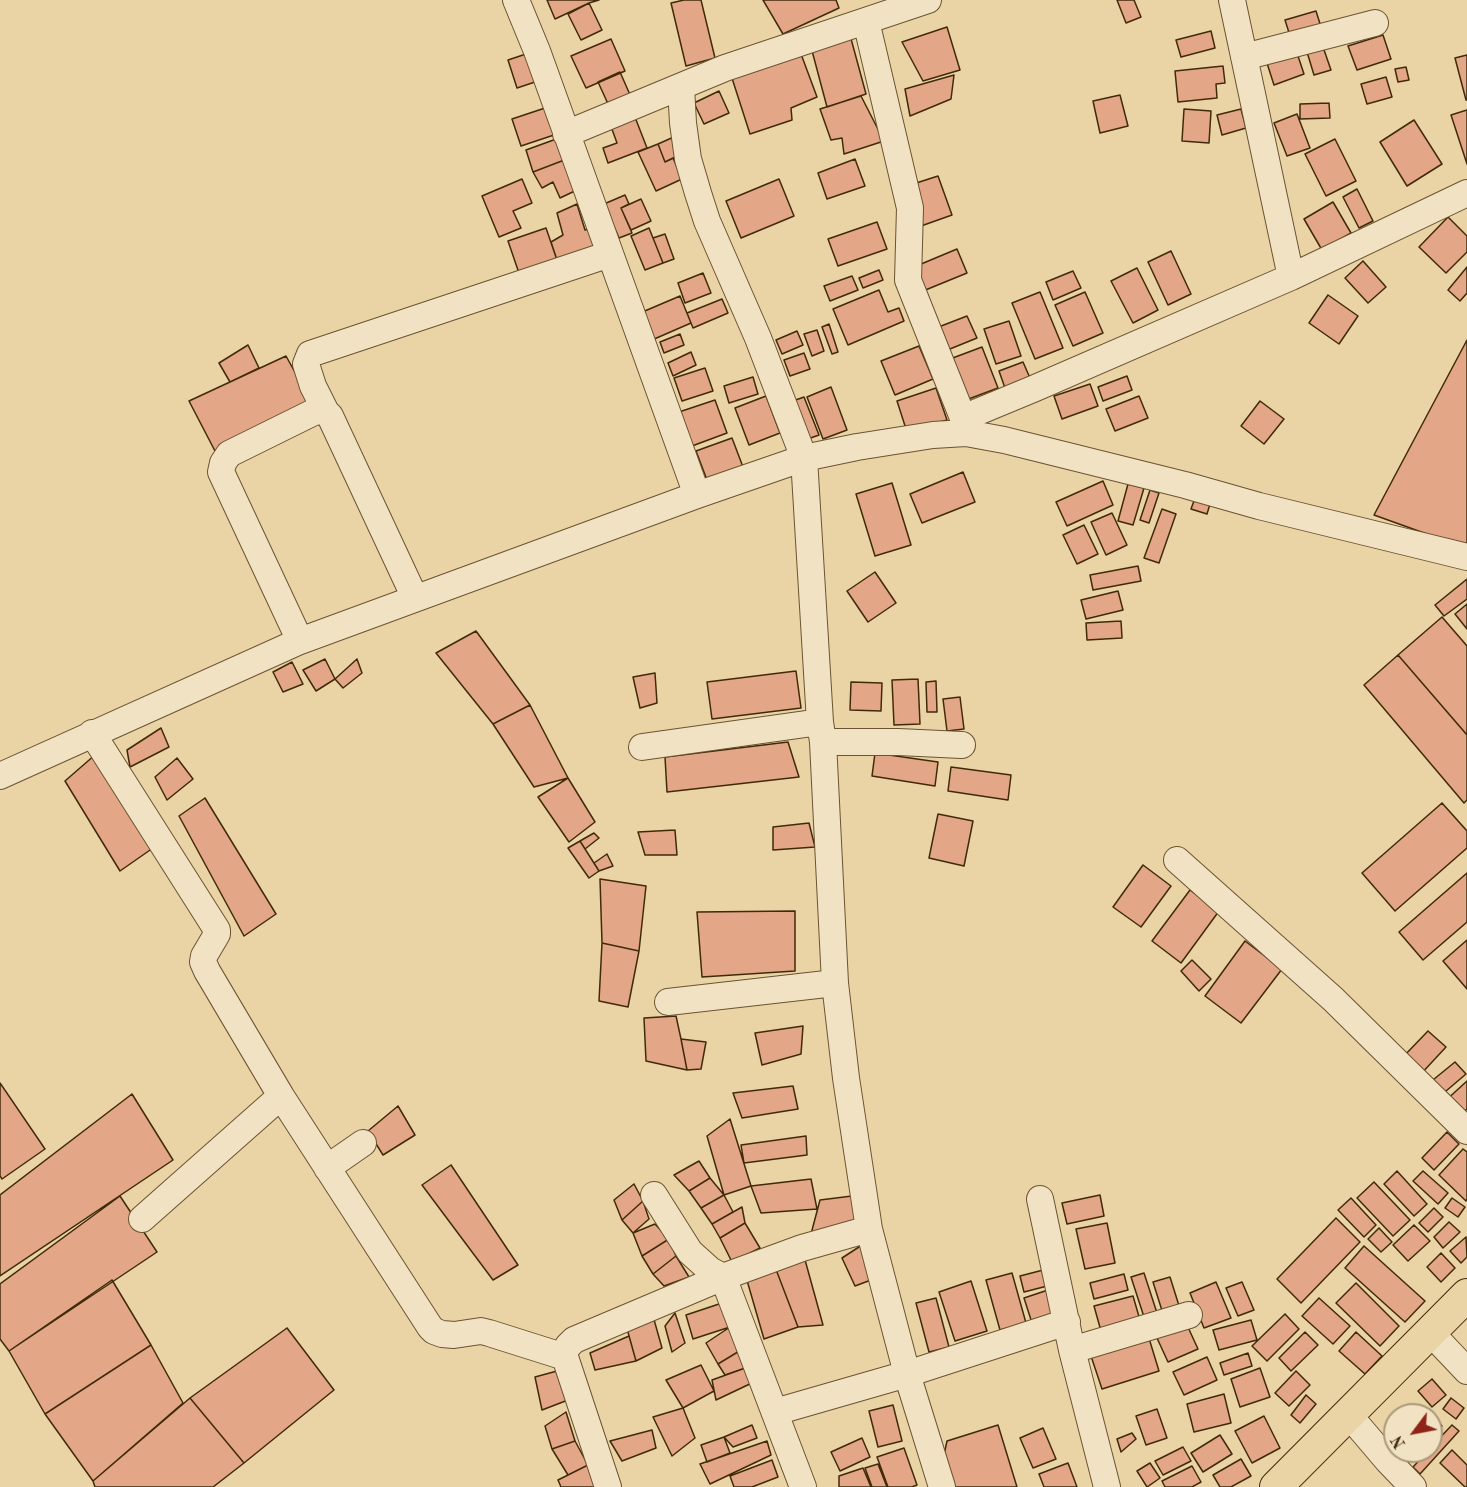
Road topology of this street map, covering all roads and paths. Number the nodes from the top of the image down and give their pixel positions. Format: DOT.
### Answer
graph roads {
  1 [pos="516,0"];
  2 [pos="928,0"];
  3 [pos="1232,0"];
  4 [pos="866,21"];
  5 [pos="1375,23"];
  6 [pos="1244,57"];
  7 [pos="681,87"];
  8 [pos="566,134"];
  9 [pos="1467,193"];
  10 [pos="610,254"];
  11 [pos="1291,277"];
  12 [pos="326,412"];
  13 [pos="964,426"];
  14 [pos="804,458"];
  15 [pos="697,495"];
  16 [pos="1467,557"];
  17 [pos="415,598"];
  18 [pos="300,641"];
  19 [pos="822,732"];
  20 [pos="92,733"];
  21 [pos="962,746"];
  22 [pos="642,747"];
  23 [pos="0,776"];
  24 [pos="1177,860"];
  25 [pos="835,983"];
  26 [pos="668,1002"];
  27 [pos="281,1096"];
  28 [pos="1467,1131"];
  29 [pos="363,1143"];
  30 [pos="327,1168"];
  31 [pos="654,1196"];
  32 [pos="1040,1199"];
  33 [pos="142,1219"];
  34 [pos="869,1229"];
  35 [pos="723,1277"];
  36 [pos="1467,1295"];
  37 [pos="1189,1315"];
  38 [pos="1067,1322"];
  39 [pos="1430,1332"];
  40 [pos="1072,1350"];
  41 [pos="566,1358"];
  42 [pos="1467,1371"];
  43 [pos="908,1374"];
  44 [pos="775,1412"];
  45 [pos="1348,1414"];
  46 [pos="608,1487"];
  47 [pos="803,1487"];
  48 [pos="942,1487"];
  49 [pos="1107,1487"];
  50 [pos="1276,1487"];
  51 [pos="1413,1487"];
  1 -- 8 [label="street"];
  2 -- 4 [label="street"];
  3 -- 6 [label="street"];
  4 -- 7 [label="street"];
  4 -- 13 [label="street"];
  5 -- 6 [label="street"];
  6 -- 11 [label="street"];
  7 -- 8 [label="street"];
  7 -- 14 [label="street"];
  8 -- 10 [label="street"];
  9 -- 11 [label="street"];
  10 -- 12 [label="street"];
  10 -- 15 [label="street"];
  11 -- 13 [label="street"];
  12 -- 17 [label="street"];
  12 -- 18 [label="street"];
  13 -- 14 [label="street"];
  13 -- 16 [label="street"];
  14 -- 15 [label="street"];
  14 -- 19 [label="street"];
  15 -- 17 [label="street"];
  17 -- 18 [label="street"];
  18 -- 20 [label="street"];
  19 -- 21 [label="street"];
  19 -- 22 [label="street"];
  19 -- 25 [label="street"];
  20 -- 23 [label="street"];
  20 -- 27 [label="street"];
  24 -- 28 [label="street"];
  25 -- 26 [label="street"];
  25 -- 34 [label="street"];
  27 -- 30 [label="street"];
  27 -- 33 [label="street"];
  29 -- 30 [label="street"];
  30 -- 41 [label="street"];
  31 -- 35 [label="street"];
  32 -- 38 [label="street"];
  34 -- 35 [label="street"];
  34 -- 43 [label="street"];
  35 -- 41 [label="street"];
  35 -- 44 [label="street"];
  36 -- 39 [label="main road"];
  37 -- 40 [label="street"];
  38 -- 40 [label="street"];
  38 -- 43 [label="street"];
  39 -- 42 [label="street"];
  39 -- 45 [label="main road"];
  40 -- 49 [label="street"];
  41 -- 46 [label="street"];
  43 -- 44 [label="street"];
  43 -- 48 [label="street"];
  44 -- 47 [label="street"];
  45 -- 50 [label="main road"];
  45 -- 51 [label="street"];
}
